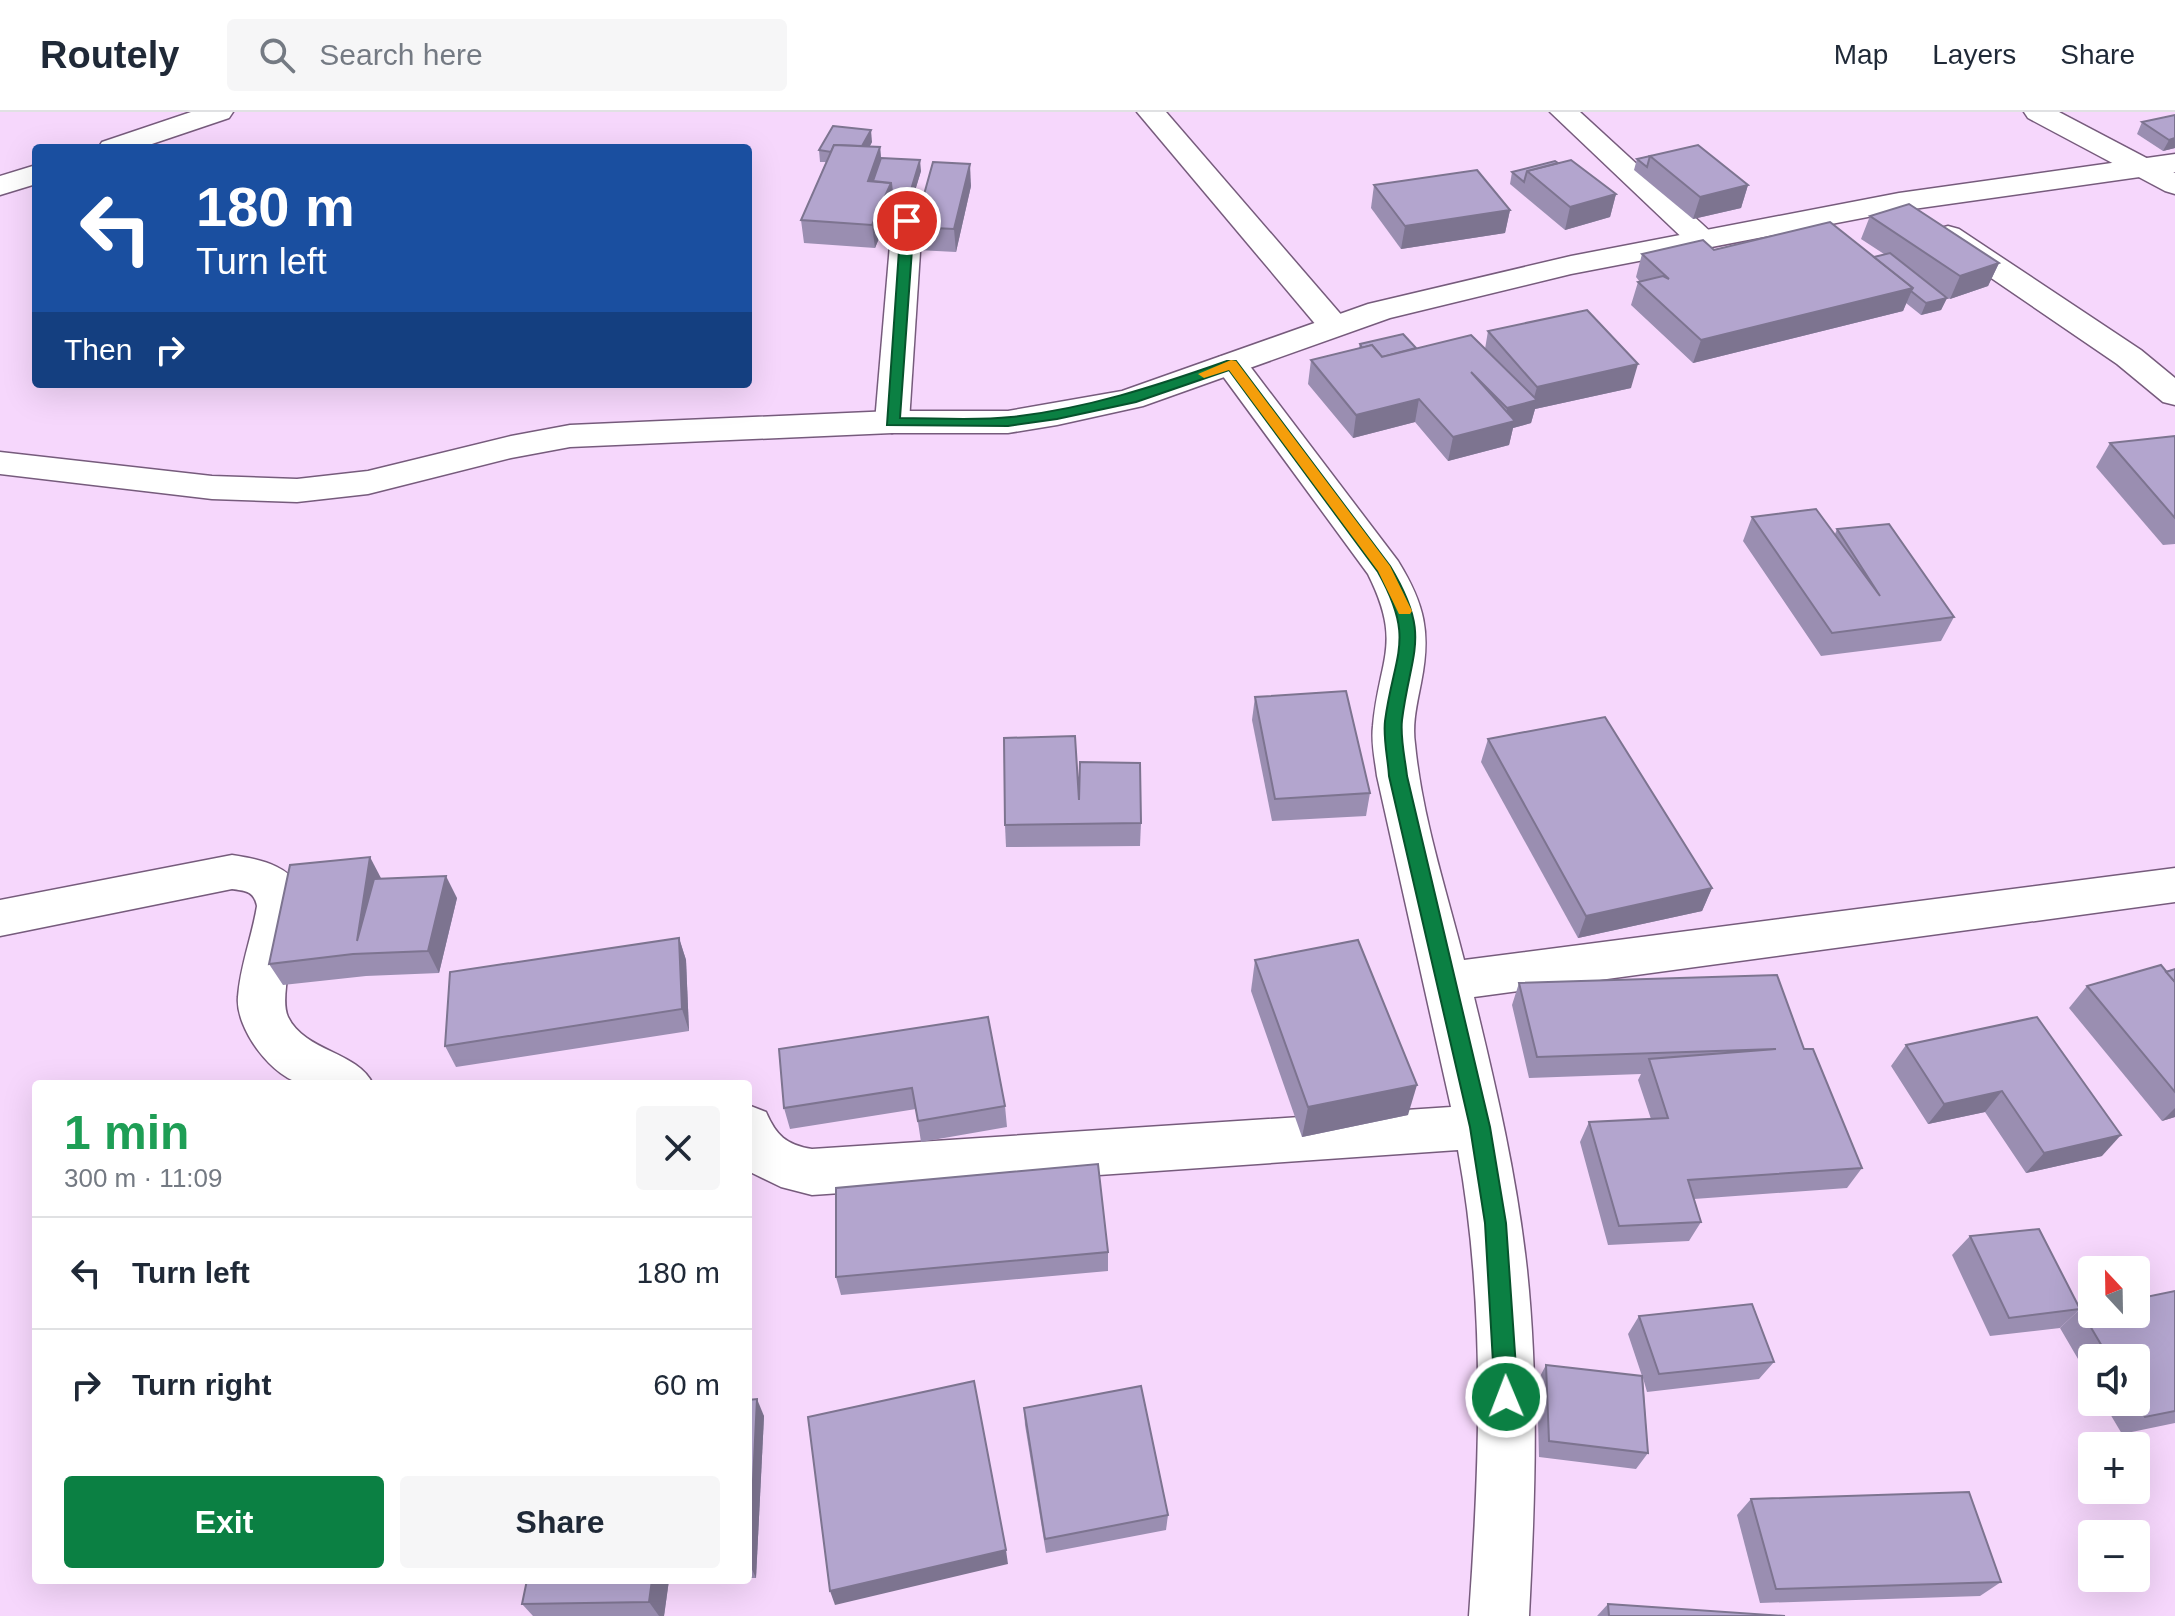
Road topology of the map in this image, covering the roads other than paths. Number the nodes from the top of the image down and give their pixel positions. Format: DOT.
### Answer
graph roads {
  1 [pos="219,112"];
  2 [pos="1151,112"];
  3 [pos="1564,112"];
  4 [pos="2038,112"];
  5 [pos="124,144"];
  6 [pos="2175,163"];
  7 [pos="2140,167"];
  8 [pos="32,175"];
  9 [pos="2175,185"];
  10 [pos="0,186"];
  11 [pos="1899,202"];
  12 [pos="907,221"];
  13 [pos="1702,240"];
  14 [pos="1333,325"];
  15 [pos="1231,364"];
  16 [pos="2175,395"];
  17 [pos="892,422"];
  18 [pos="0,463"];
  19 [pos="2175,885"];
  20 [pos="0,918"];
  21 [pos="1447,981"];
  22 [pos="341,1080"];
  23 [pos="1480,1127"];
  24 [pos="752,1136"];
  25 [pos="1499,1616"];
  1 -- 5 [label="street"];
  2 -- 14 [label="street"];
  3 -- 13 [label="street"];
  4 -- 7 [label="street"];
  6 -- 7 [label="street"];
  7 -- 9 [label="street"];
  7 -- 11 [label="street"];
  8 -- 10 [label="street"];
  11 -- 13 [label="street"];
  11 -- 16 [label="street"];
  12 -- 17 [label="street"];
  13 -- 14 [label="street"];
  14 -- 15 [label="street"];
  15 -- 17 [label="street"];
  15 -- 21 [label="street"];
  17 -- 18 [label="street"];
  19 -- 21 [label="street"];
  20 -- 22 [label="street"];
  21 -- 23 [label="street"];
  23 -- 24 [label="street"];
  23 -- 25 [label="street"];
}
